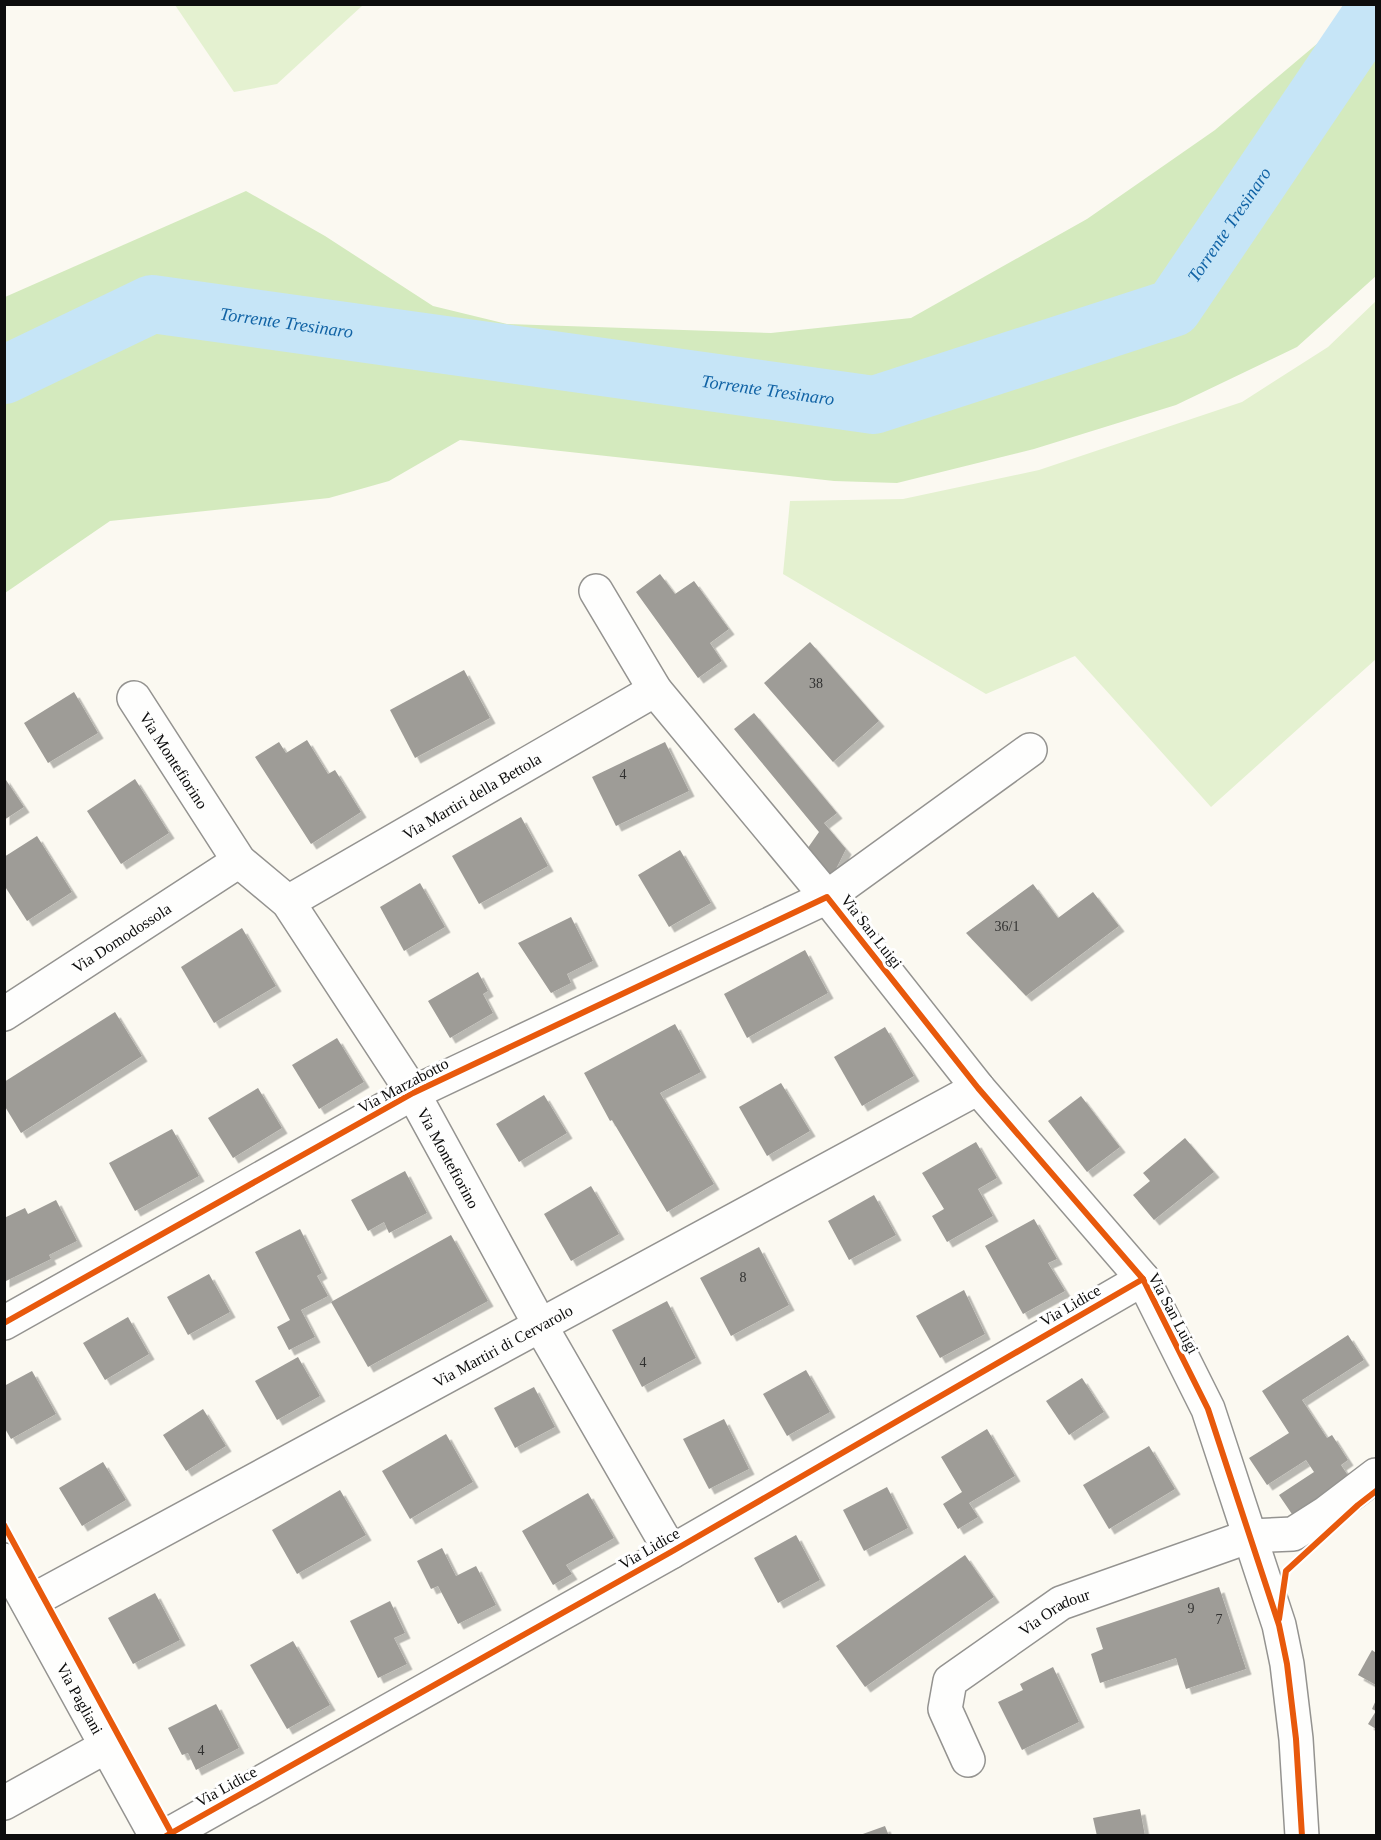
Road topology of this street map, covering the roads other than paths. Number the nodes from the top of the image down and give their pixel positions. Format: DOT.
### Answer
graph roads {
  1 [pos="596,591"];
  2 [pos="655,690"];
  3 [pos="134,698"];
  4 [pos="1030,750"];
  5 [pos="238,861"];
  6 [pos="827,897"];
  7 [pos="288,902"];
  8 [pos="4,1014"];
  9 [pos="978,1088"];
  10 [pos="413,1093"];
  11 [pos="1143,1279"];
  12 [pos="4,1323"];
  13 [pos="540,1325"];
  14 [pos="1377,1475"];
  15 [pos="1250,1536"];
  16 [pos="671,1552"];
  17 [pos="4,1560"];
  18 [pos="28,1603"];
  19 [pos="105,1747"];
  20 [pos="968,1760"];
  21 [pos="4,1803"];
  22 [pos="156,1836"];
  23 [pos="166,1836"];
  24 [pos="1302,1836"];
  1 -- 2 [label="street, Via San Luigi"];
  2 -- 6 [label="street, Via San Luigi"];
  2 -- 7 [label="street, Via Martiri della Bettola"];
  3 -- 5 [label="street, Via Montefiorino"];
  4 -- 6 [label="street, Via Marzabotto"];
  5 -- 7 [label="street, Via Montefiorino"];
  5 -- 8 [label="street, Via Domodossola"];
  6 -- 9 [label="street, Via San Luigi"];
  6 -- 10 [label="street, Via Marzabotto"];
  7 -- 10 [label="street, Via Montefiorino"];
  9 -- 11 [label="street, Via San Luigi"];
  9 -- 13 [label="street, Via Martiri di Cervarolo"];
  10 -- 12 [label="street, Via Marzabotto"];
  10 -- 13 [label="street, Via Montefiorino"];
  11 -- 15 [label="street, Via San Luigi"];
  11 -- 16 [label="street, Via Lidice"];
  13 -- 16 [label="street, Via Montefiorino"];
  13 -- 18 [label="street, Via Martiri di Cervarolo"];
  14 -- 15 [label="street, Via Oradour"];
  15 -- 20 [label="street, Via Oradour"];
  15 -- 24 [label="street, Via San Luigi"];
  16 -- 23 [label="street, Via Lidice"];
  17 -- 18 [label="street, Via Pagliani"];
  18 -- 19 [label="street, Via Pagliani"];
  19 -- 21 [label="street"];
  19 -- 22 [label="street, Via Pagliani"];
}
